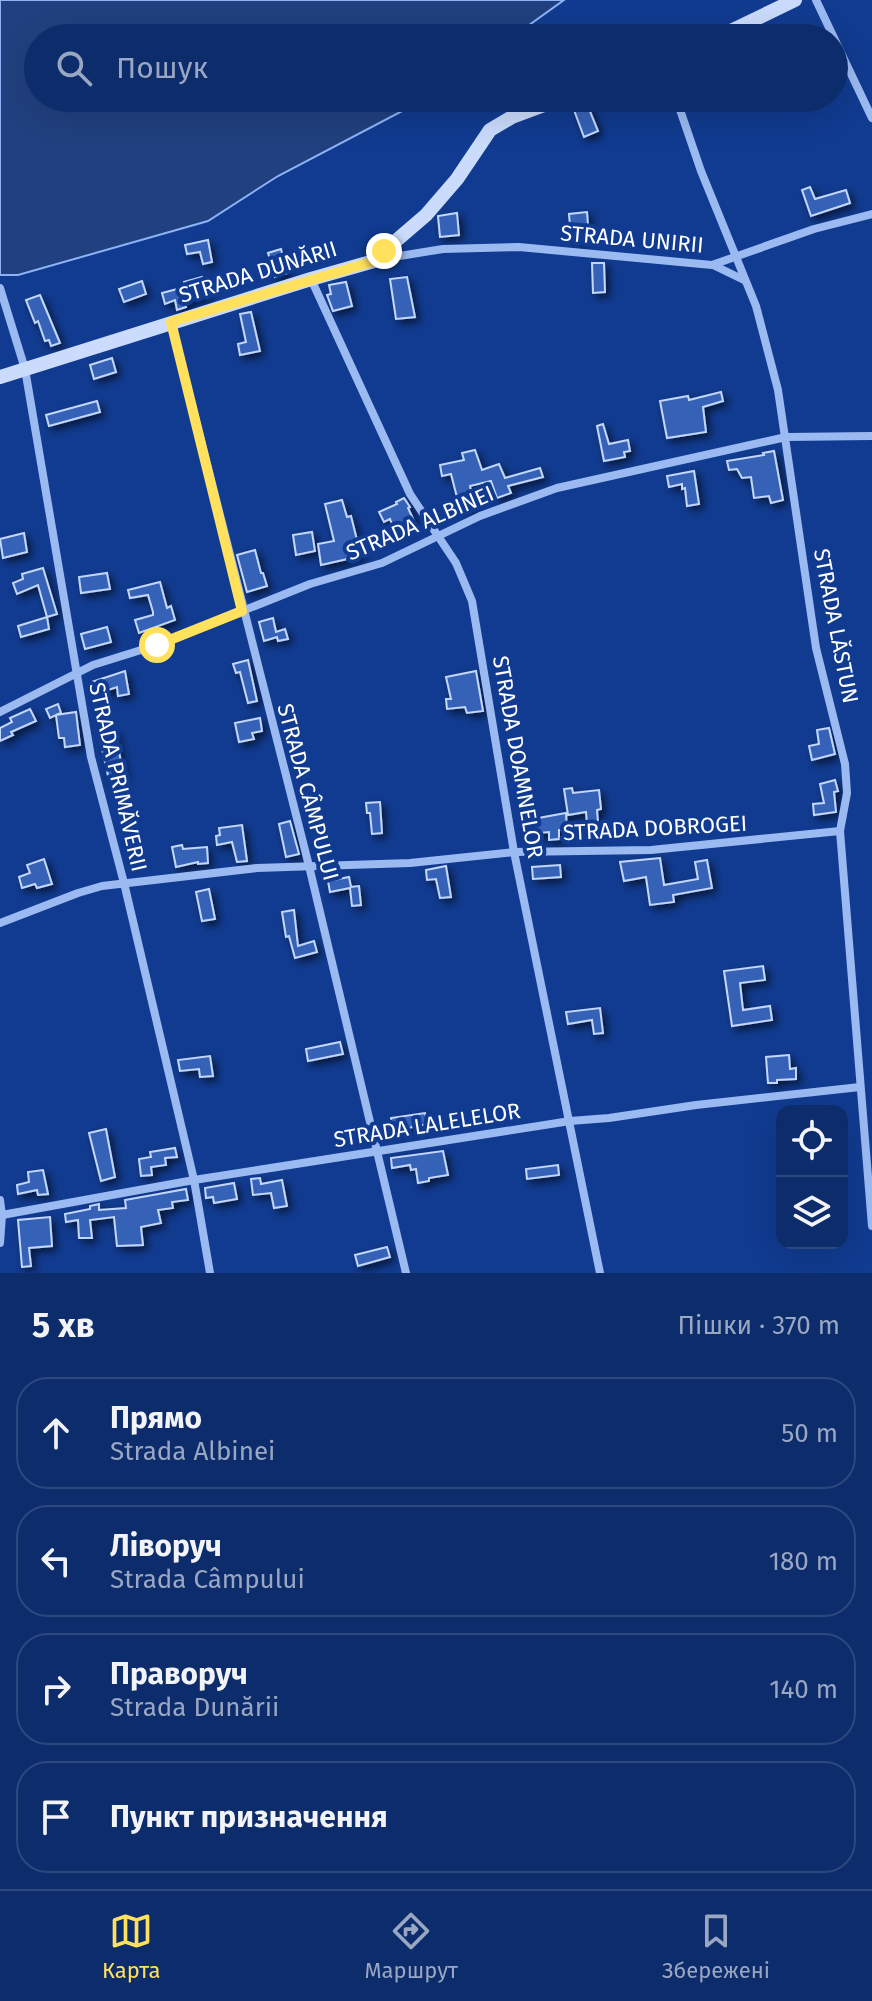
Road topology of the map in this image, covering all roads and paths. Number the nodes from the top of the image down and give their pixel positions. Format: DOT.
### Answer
graph roads {
  1 [pos="795,0"];
  2 [pos="816,0"];
  3 [pos="745,24"];
  4 [pos="828,24"];
  5 [pos="848,65"];
  6 [pos="525,112"];
  7 [pos="681,112"];
  8 [pos="872,118"];
  9 [pos="872,214"];
  10 [pos="736,255"];
  11 [pos="381,259"];
  12 [pos="712,265"];
  13 [pos="311,279"];
  14 [pos="747,282"];
  15 [pos="0,288"];
  16 [pos="171,322"];
  17 [pos="25,369"];
  18 [pos="0,377"];
  19 [pos="872,436"];
  20 [pos="786,437"];
  21 [pos="439,537"];
  22 [pos="242,611"];
  23 [pos="76,674"];
  24 [pos="0,712"];
  25 [pos="840,831"];
  26 [pos="514,852"];
  27 [pos="309,866"];
  28 [pos="124,883"];
  29 [pos="0,923"];
  30 [pos="860,1087"];
  31 [pos="570,1121"];
  32 [pos="379,1153"];
  33 [pos="194,1180"];
  34 [pos="0,1200"];
  35 [pos="2,1215"];
  36 [pos="872,1226"];
  37 [pos="0,1243"];
  38 [pos="210,1273"];
  39 [pos="406,1273"];
  40 [pos="600,1273"];
  1 -- 3 [label="main road"];
  2 -- 4 [label="street"];
  5 -- 8 [label="street"];
  6 -- 11 [label="main road"];
  7 -- 10 [label="street, STRADA LĂSTUN"];
  9 -- 10 [label="street, STRADA UNIRII"];
  10 -- 12 [label="street, STRADA UNIRII"];
  10 -- 14 [label="street, STRADA LĂSTUN"];
  11 -- 12 [label="street, STRADA UNIRII"];
  11 -- 13 [label="main road, STRADA DUNĂRII"];
  12 -- 14 [label="street"];
  13 -- 16 [label="main road, STRADA DUNĂRII"];
  13 -- 21 [label="street, STRADA DOAMNELOR"];
  14 -- 20 [label="street, STRADA LĂSTUN"];
  15 -- 17 [label="street, STRADA PRIMĂVERII"];
  16 -- 17 [label="main road, STRADA DUNĂRII"];
  16 -- 22 [label="street, STRADA CÂMPULUI"];
  17 -- 18 [label="main road, STRADA DUNĂRII"];
  17 -- 23 [label="street, STRADA PRIMĂVERII"];
  19 -- 20 [label="street, STRADA ALBINEI"];
  20 -- 21 [label="street, STRADA ALBINEI"];
  20 -- 25 [label="street, STRADA LĂSTUN"];
  21 -- 22 [label="street, STRADA ALBINEI"];
  21 -- 26 [label="street, STRADA DOAMNELOR"];
  22 -- 23 [label="street, STRADA ALBINEI"];
  22 -- 27 [label="street, STRADA CÂMPULUI"];
  23 -- 24 [label="street, STRADA ALBINEI"];
  23 -- 28 [label="street, STRADA PRIMĂVERII"];
  25 -- 26 [label="street, STRADA DOBROGEI"];
  25 -- 30 [label="street, STRADA LĂSTUN"];
  26 -- 27 [label="street, STRADA DOBROGEI"];
  26 -- 31 [label="street, STRADA DOAMNELOR"];
  27 -- 28 [label="street, STRADA DOBROGEI"];
  27 -- 32 [label="street, STRADA CÂMPULUI"];
  28 -- 29 [label="street, STRADA DOBROGEI"];
  28 -- 33 [label="street, STRADA PRIMĂVERII"];
  30 -- 31 [label="street, STRADA LALELELOR"];
  30 -- 36 [label="street, STRADA LĂSTUN"];
  31 -- 32 [label="street, STRADA LALELELOR"];
  31 -- 40 [label="street, STRADA DOAMNELOR"];
  32 -- 33 [label="street, STRADA LALELELOR"];
  32 -- 39 [label="street, STRADA CÂMPULUI"];
  33 -- 35 [label="street, STRADA LALELELOR"];
  33 -- 38 [label="street, STRADA PRIMĂVERII"];
  34 -- 35 [label="street"];
  35 -- 37 [label="street"];
}
